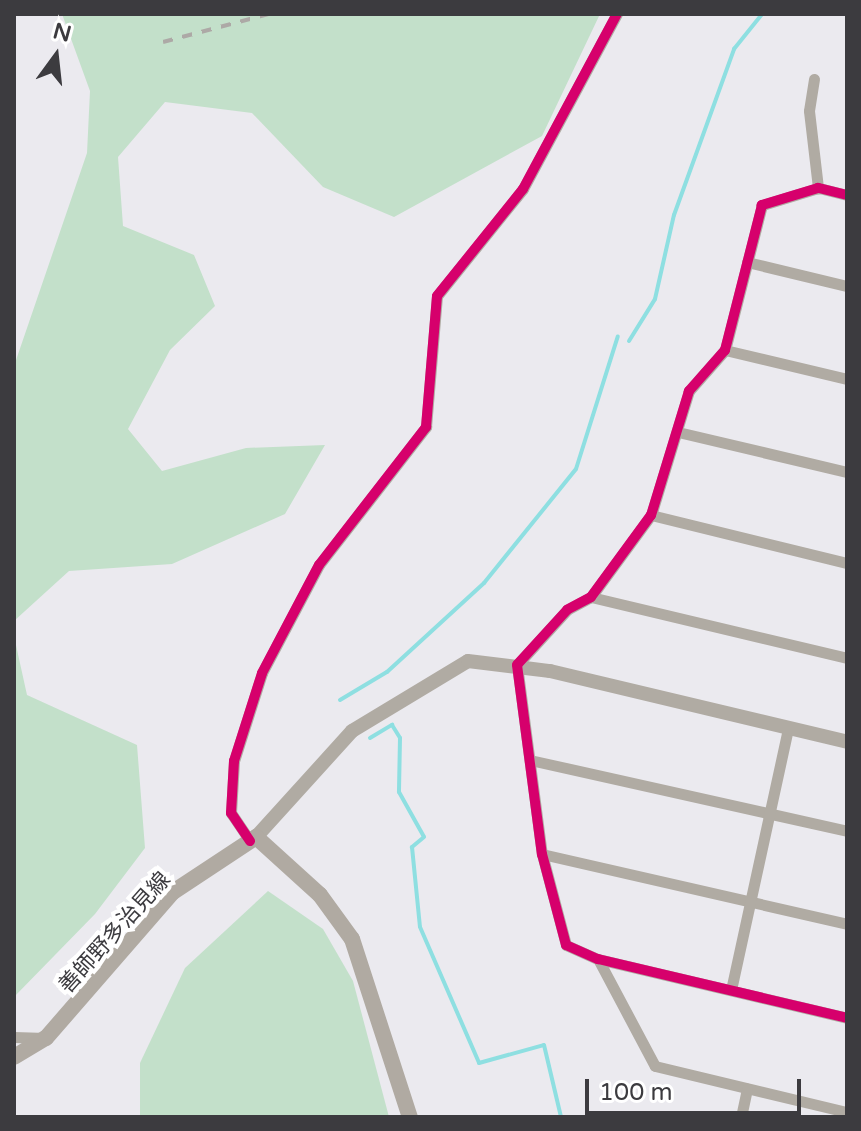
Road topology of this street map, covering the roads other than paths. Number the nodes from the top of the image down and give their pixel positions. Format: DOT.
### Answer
graph roads {
  1 [pos="617,14"];
  2 [pos="814,79"];
  3 [pos="818,188"];
  4 [pos="847,195"];
  5 [pos="747,262"];
  6 [pos="847,286"];
  7 [pos="725,350"];
  8 [pos="847,379"];
  9 [pos="678,432"];
  10 [pos="847,472"];
  11 [pos="651,515"];
  12 [pos="847,563"];
  13 [pos="591,597"];
  14 [pos="847,658"];
  15 [pos="517,665"];
  16 [pos="788,728"];
  17 [pos="847,742"];
  18 [pos="530,760"];
  19 [pos="770,814"];
  20 [pos="847,831"];
  21 [pos="253,839"];
  22 [pos="542,854"];
  23 [pos="750,901"];
  24 [pos="847,924"];
  25 [pos="598,959"];
  26 [pos="731,990"];
  27 [pos="847,1018"];
  28 [pos="14,1037"];
  29 [pos="46,1038"];
  30 [pos="14,1057"];
  31 [pos="747,1089"];
  32 [pos="847,1112"];
  33 [pos="410,1117"];
  34 [pos="741,1117"];
  1 -- 21 [label="street"];
  2 -- 3 [label="street"];
  3 -- 4 [label="street"];
  3 -- 5 [label="street"];
  5 -- 6 [label="street"];
  5 -- 7 [label="street"];
  7 -- 8 [label="street"];
  7 -- 9 [label="street"];
  9 -- 10 [label="street"];
  9 -- 11 [label="street"];
  11 -- 12 [label="street"];
  11 -- 13 [label="street"];
  13 -- 14 [label="street"];
  13 -- 15 [label="street"];
  15 -- 16 [label="street"];
  15 -- 18 [label="street"];
  15 -- 21 [label="street"];
  16 -- 17 [label="street"];
  16 -- 19 [label="street"];
  18 -- 19 [label="street"];
  18 -- 22 [label="street"];
  19 -- 20 [label="street"];
  19 -- 23 [label="street"];
  21 -- 29 [label="main road, 善師野多治見線"];
  21 -- 33 [label="main road"];
  22 -- 23 [label="street"];
  22 -- 25 [label="street"];
  23 -- 24 [label="street"];
  23 -- 26 [label="street"];
  25 -- 26 [label="street"];
  25 -- 31 [label="street"];
  26 -- 27 [label="street"];
  28 -- 29 [label="street"];
  29 -- 30 [label="main road, 善師野多治見線"];
  31 -- 32 [label="street"];
  31 -- 34 [label="street"];
}
